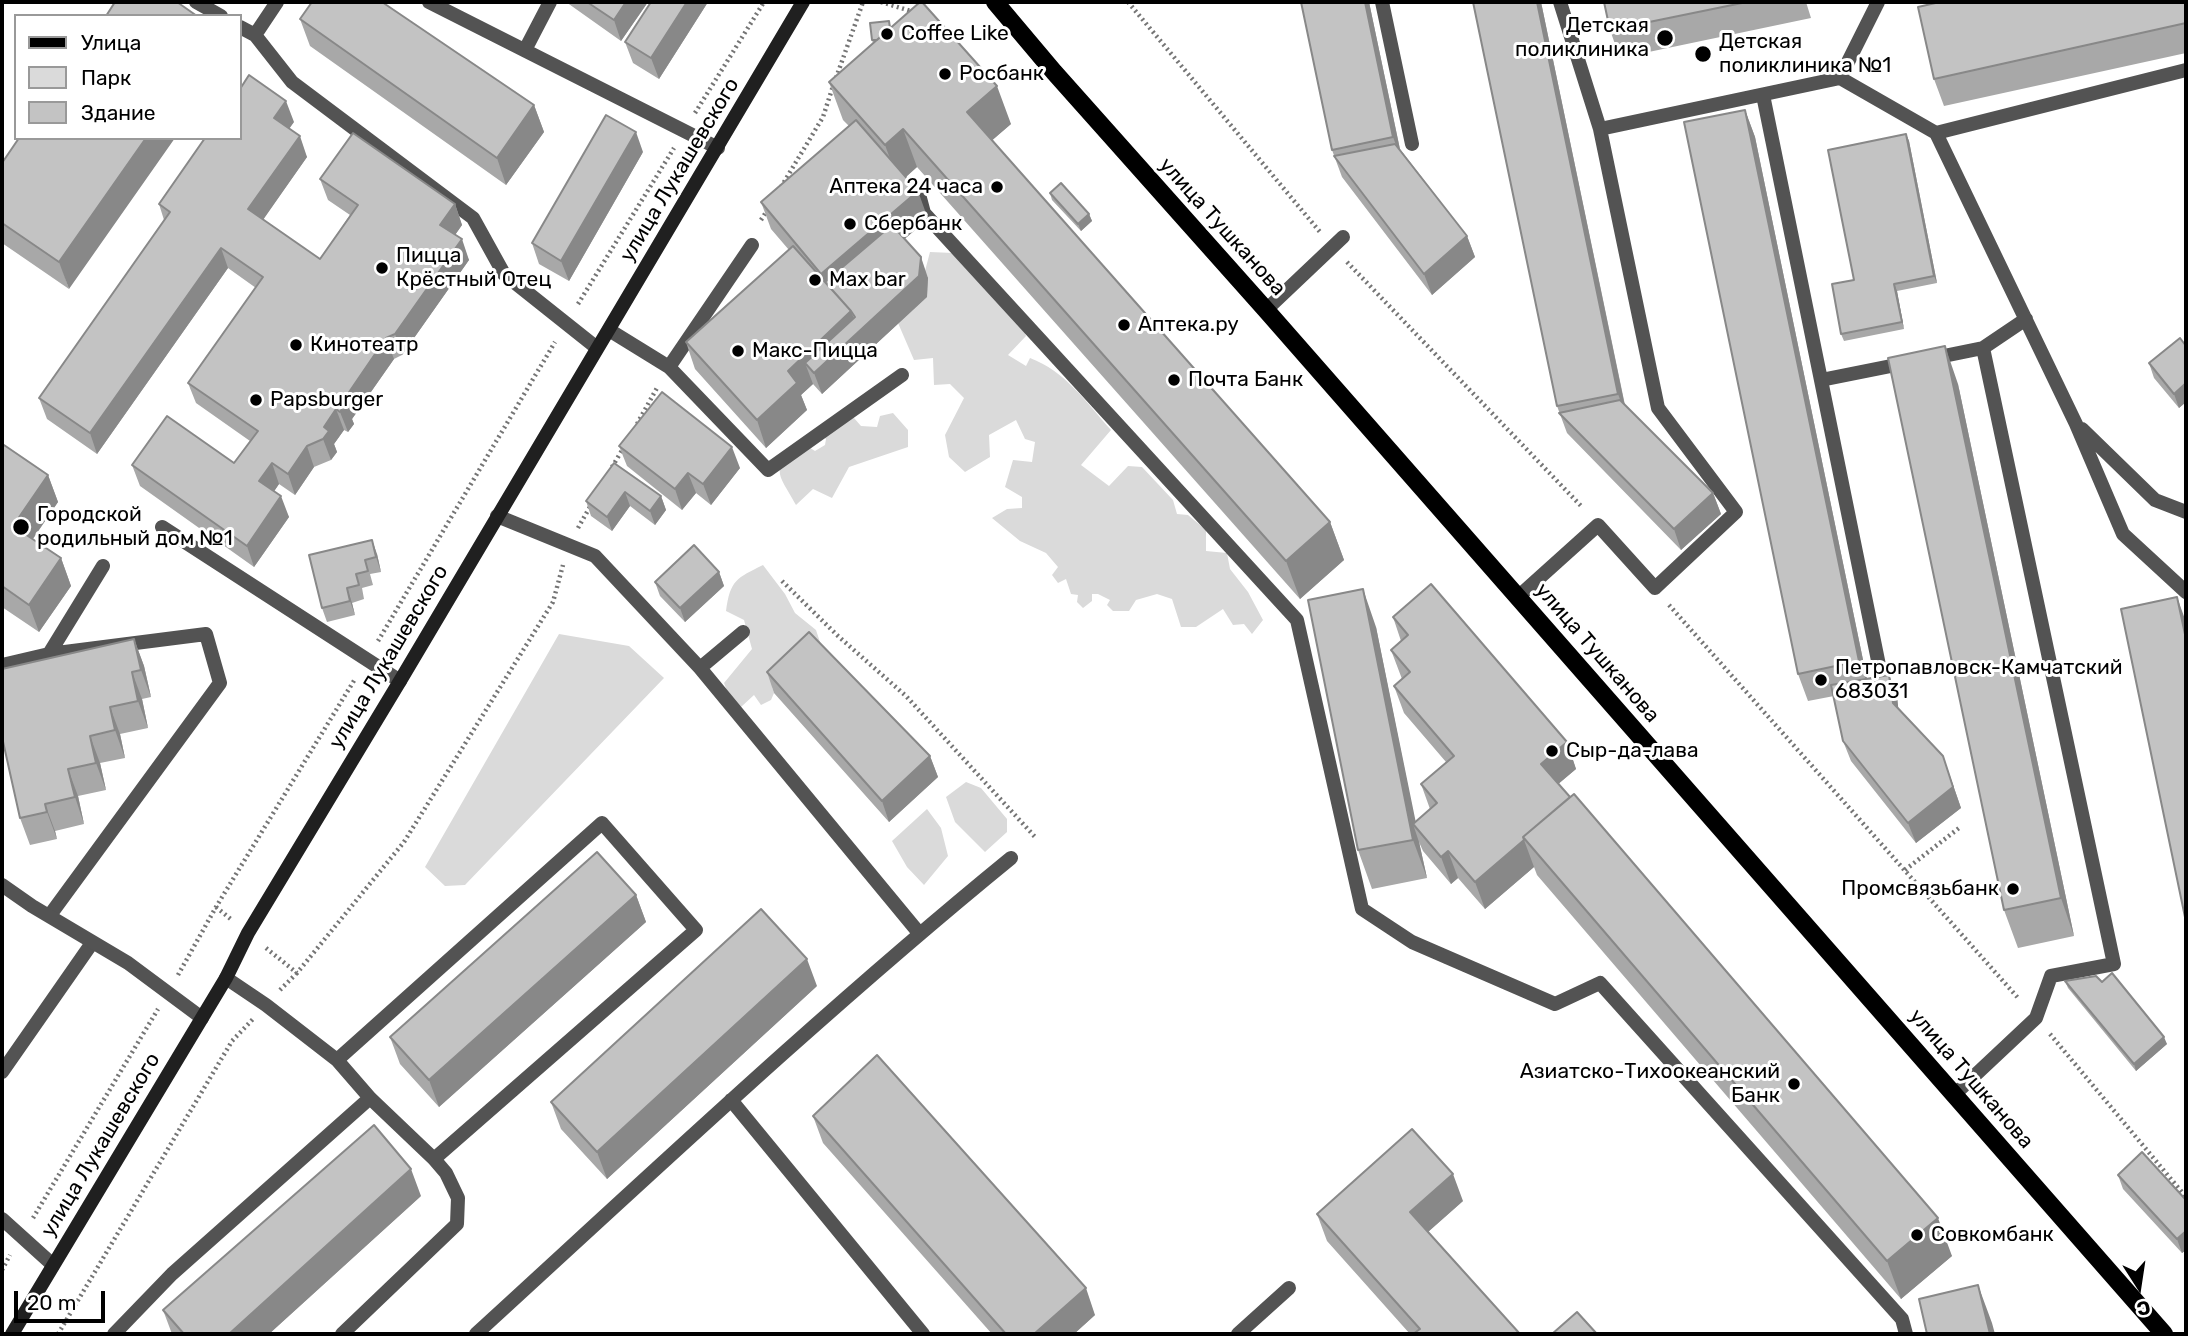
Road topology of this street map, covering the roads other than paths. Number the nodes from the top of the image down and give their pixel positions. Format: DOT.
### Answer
graph roads {
  1 [pos="196,2"];
  2 [pos="277,2"];
  3 [pos="429,2"];
  4 [pos="550,2"];
  5 [pos="803,2"];
  6 [pos="995,2"];
  7 [pos="1382,2"];
  8 [pos="1560,2"];
  9 [pos="1878,2"];
  10 [pos="217,14"];
  11 [pos="242,28"];
  12 [pos="255,35"];
  13 [pos="525,50"];
  14 [pos="2186,70"];
  15 [pos="1840,78"];
  16 [pos="1763,94"];
  17 [pos="1600,129"];
  18 [pos="1936,133"];
  19 [pos="1412,144"];
  20 [pos="718,148"];
  21 [pos="919,197"];
  22 [pos="1338,242"];
  23 [pos="752,245"];
  24 [pos="1266,310"];
  25 [pos="2026,319"];
  26 [pos="609,330"];
  27 [pos="597,348"];
  28 [pos="1983,348"];
  29 [pos="669,367"];
  30 [pos="902,376"];
  31 [pos="1821,380"];
  32 [pos="2076,424"];
  33 [pos="2186,512"];
  34 [pos="497,516"];
  35 [pos="162,527"];
  36 [pos="103,566"];
  37 [pos="2186,592"];
  38 [pos="1518,597"];
  39 [pos="743,632"];
  40 [pos="49,654"];
  41 [pos="2,665"];
  42 [pos="700,668"];
  43 [pos="400,681"];
  44 [pos="1883,685"];
  45 [pos="1011,858"];
  46 [pos="2,885"];
  47 [pos="50,915"];
  48 [pos="919,933"];
  49 [pos="92,943"];
  50 [pos="226,978"];
  51 [pos="202,1018"];
  52 [pos="337,1060"];
  53 [pos="2,1072"];
  54 [pos="1954,1095"];
  55 [pos="370,1098"];
  56 [pos="731,1100"];
  57 [pos="434,1159"];
  58 [pos="2,1219"];
  59 [pos="53,1265"];
  60 [pos="1289,1288"];
  61 [pos="12,1334"];
  62 [pos="114,1334"];
  63 [pos="342,1334"];
  64 [pos="476,1334"];
  65 [pos="923,1334"];
  66 [pos="1238,1334"];
  67 [pos="1906,1334"];
  68 [pos="2164,1334"];
  1 -- 10 [label="street"];
  2 -- 12 [label="street"];
  3 -- 13 [label="street"];
  4 -- 13 [label="street"];
  5 -- 20 [label="main road, улица Лукашевского"];
  6 -- 24 [label="main road, улица Тушканова"];
  7 -- 19 [label="street"];
  8 -- 17 [label="street"];
  9 -- 15 [label="street"];
  11 -- 12 [label="street"];
  12 -- 27 [label="street"];
  13 -- 20 [label="street"];
  14 -- 18 [label="street"];
  15 -- 16 [label="street"];
  15 -- 18 [label="street"];
  16 -- 17 [label="street"];
  16 -- 31 [label="street"];
  17 -- 38 [label="street"];
  18 -- 25 [label="street"];
  20 -- 26 [label="main road, улица Лукашевского"];
  21 -- 67 [label="street"];
  22 -- 24 [label="street"];
  23 -- 29 [label="street"];
  24 -- 38 [label="main road, улица Тушканова"];
  25 -- 28 [label="street"];
  25 -- 32 [label="street"];
  26 -- 27 [label="main road, улица Лукашевского"];
  26 -- 29 [label="street"];
  27 -- 34 [label="main road, улица Лукашевского"];
  28 -- 31 [label="street"];
  28 -- 54 [label="street"];
  29 -- 30 [label="street"];
  31 -- 44 [label="street"];
  32 -- 33 [label="street"];
  32 -- 37 [label="street"];
  34 -- 42 [label="street"];
  34 -- 43 [label="main road, улица Лукашевского"];
  35 -- 43 [label="street"];
  36 -- 40 [label="street"];
  38 -- 54 [label="main road, улица Тушканова"];
  39 -- 42 [label="street"];
  40 -- 41 [label="street"];
  40 -- 47 [label="street"];
  42 -- 48 [label="street"];
  43 -- 50 [label="main road, улица Лукашевского"];
  45 -- 48 [label="street"];
  46 -- 47 [label="street"];
  47 -- 49 [label="street"];
  48 -- 56 [label="street"];
  49 -- 51 [label="street"];
  49 -- 53 [label="street"];
  50 -- 51 [label="main road, улица Лукашевского"];
  50 -- 52 [label="street"];
  51 -- 59 [label="main road, улица Лукашевского"];
  52 -- 55 [label="street"];
  52 -- 57 [label="street"];
  54 -- 68 [label="main road, улица Тушканова"];
  55 -- 57 [label="street"];
  55 -- 62 [label="street"];
  56 -- 64 [label="street"];
  56 -- 65 [label="street"];
  57 -- 63 [label="street"];
  58 -- 59 [label="street"];
  59 -- 61 [label="main road, улица Лукашевского"];
  60 -- 66 [label="street"];
}
